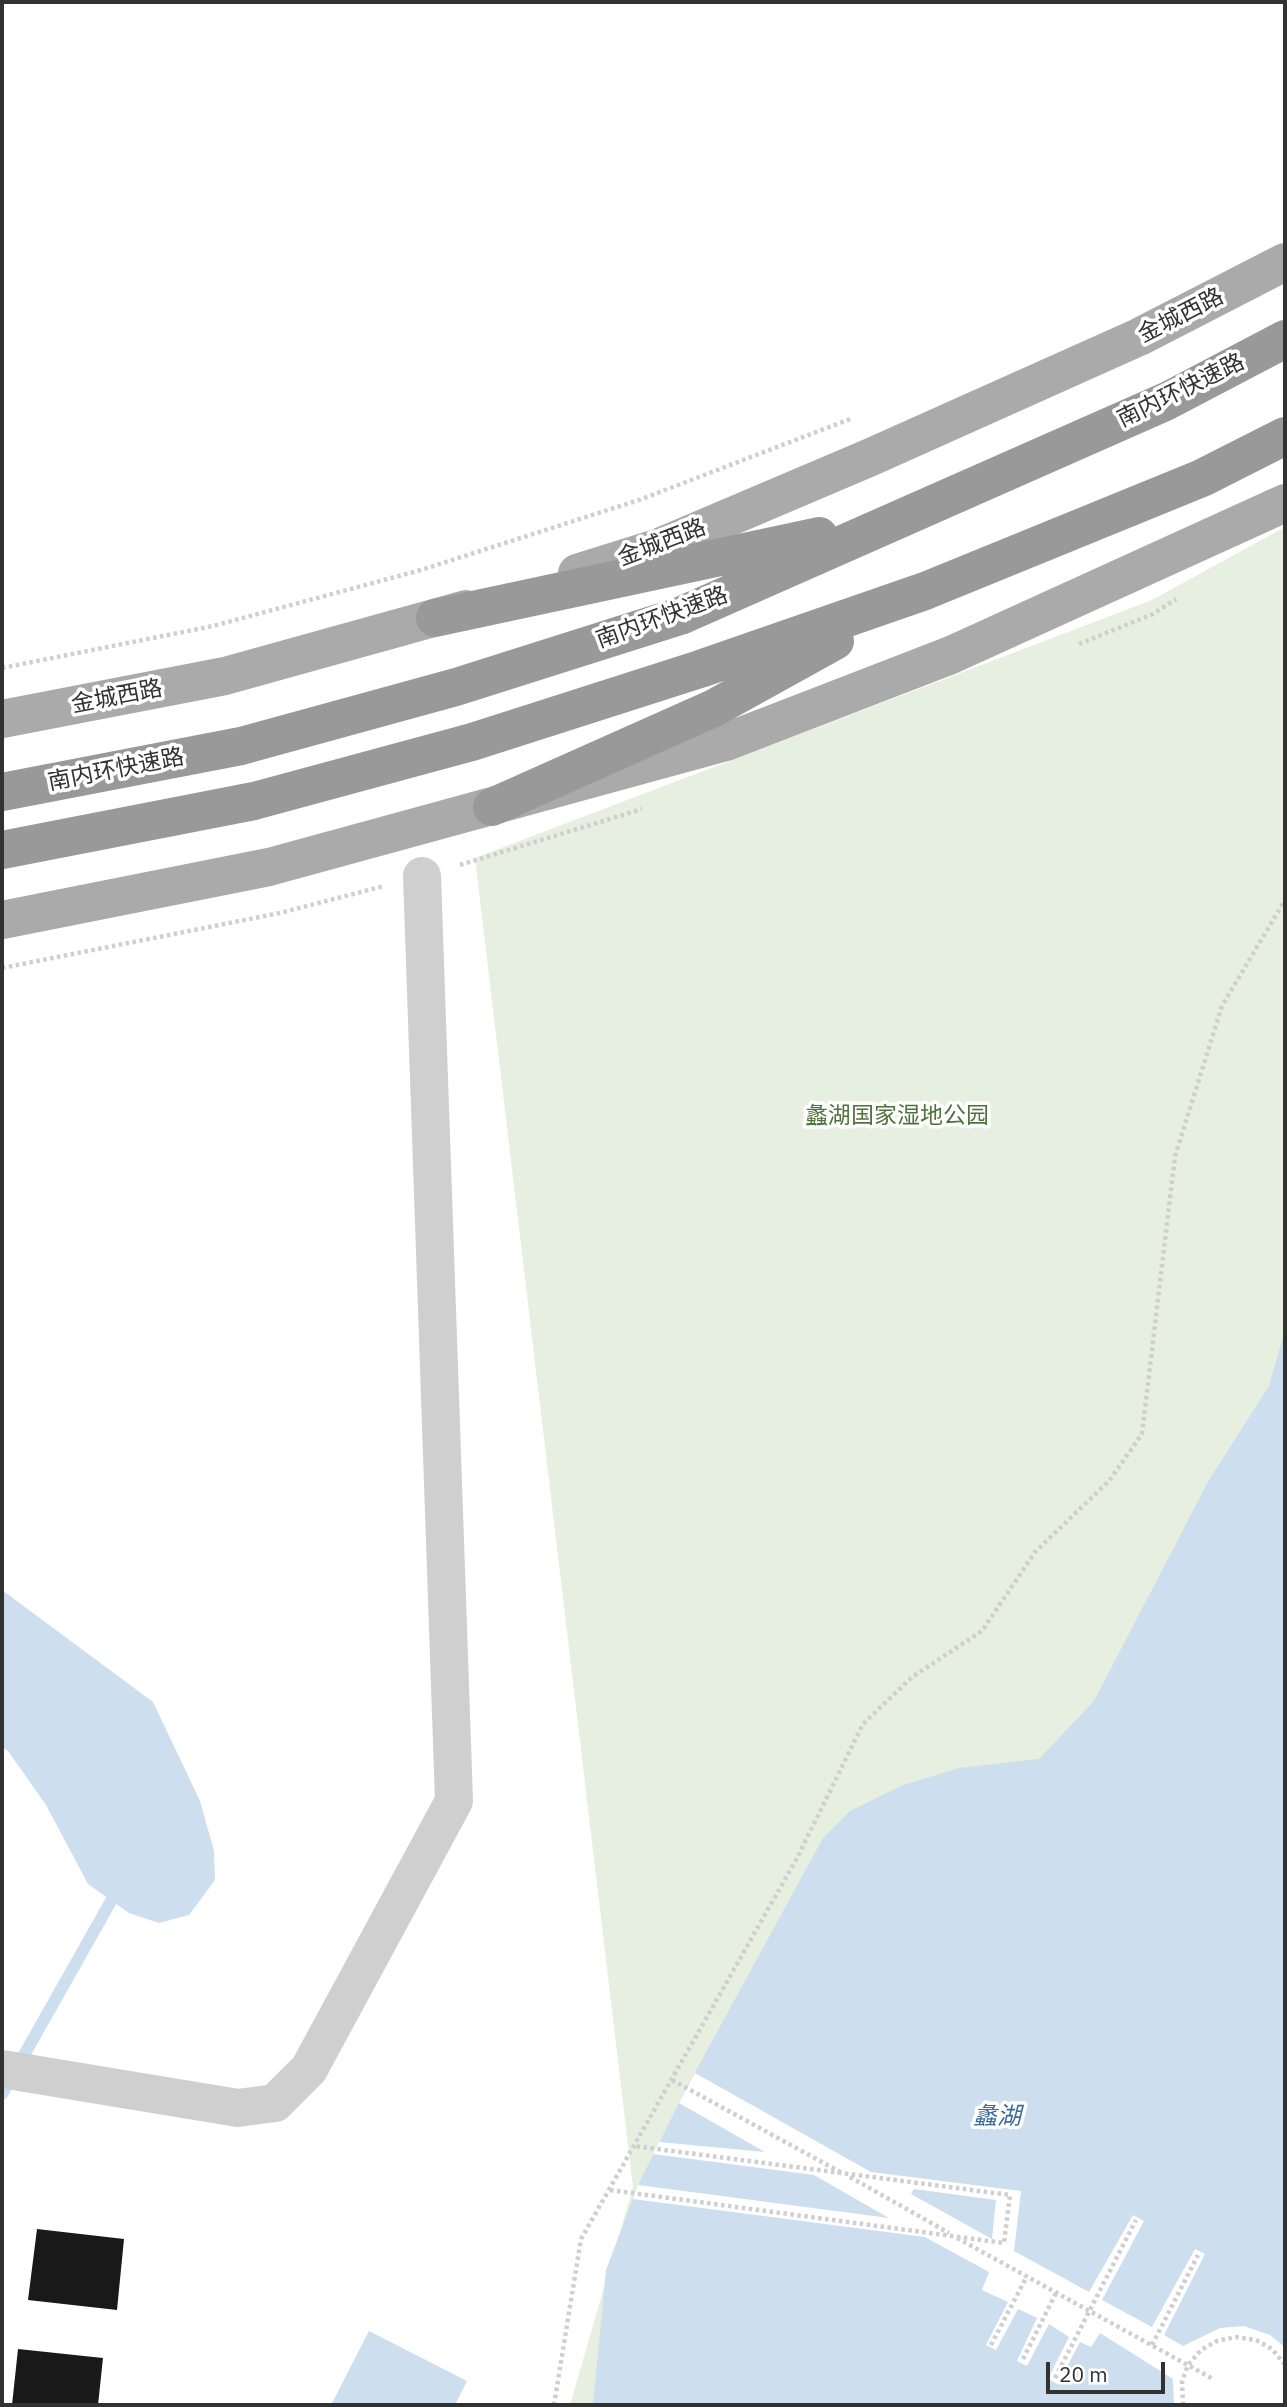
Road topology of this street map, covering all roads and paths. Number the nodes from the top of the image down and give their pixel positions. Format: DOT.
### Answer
graph roads {
  1 [pos="1285,262"];
  2 [pos="1285,339"];
  3 [pos="855,417"];
  4 [pos="1285,436"];
  5 [pos="1285,503"];
  6 [pos="896,520"];
  7 [pos="925,591"];
  8 [pos="435,618"];
  9 [pos="2,668"];
  10 [pos="2,719"];
  11 [pos="2,792"];
  12 [pos="492,807"];
  13 [pos="2,850"];
  14 [pos="422,876"];
  15 [pos="1285,900"];
  16 [pos="2,920"];
  17 [pos="2,2069"];
  18 [pos="671,2080"];
  19 [pos="634,2146"];
  20 [pos="848,2176"];
  21 [pos="609,2190"];
  22 [pos="1136,2220"];
  23 [pos="954,2236"];
  24 [pos="1198,2255"];
  25 [pos="1027,2278"];
  26 [pos="1056,2293"];
  27 [pos="1090,2310"];
  28 [pos="991,2346"];
  29 [pos="1152,2346"];
  30 [pos="1023,2359"];
  31 [pos="1188,2365"];
  32 [pos="1285,2365"];
  33 [pos="1055,2378"];
  34 [pos="1213,2379"];
  35 [pos="554,2405"];
  36 [pos="1183,2405"];
  1 -- 8 [label="main road, 金城西路"];
  2 -- 6 [label="highway, 南内环快速路"];
  3 -- 9 [label="path"];
  4 -- 7 [label="highway"];
  5 -- 12 [label="main road"];
  6 -- 8 [label="highway"];
  6 -- 11 [label="highway, 南内环快速路"];
  7 -- 12 [label="highway"];
  7 -- 13 [label="highway"];
  8 -- 10 [label="main road, 金城西路"];
  12 -- 16 [label="main road"];
  14 -- 17 [label="street"];
  15 -- 18 [label="path"];
  18 -- 19 [label="path"];
  18 -- 20 [label="path"];
  19 -- 20 [label="path"];
  19 -- 21 [label="path"];
  20 -- 23 [label="path"];
  20 -- 23 [label="path"];
  21 -- 23 [label="path"];
  21 -- 35 [label="path"];
  22 -- 27 [label="path"];
  23 -- 25 [label="path"];
  24 -- 29 [label="path"];
  25 -- 26 [label="path"];
  25 -- 28 [label="path"];
  26 -- 27 [label="path"];
  26 -- 30 [label="path"];
  27 -- 29 [label="path"];
  27 -- 33 [label="path"];
  29 -- 31 [label="path"];
  31 -- 32 [label="path"];
  31 -- 34 [label="path"];
  31 -- 36 [label="path"];
}
